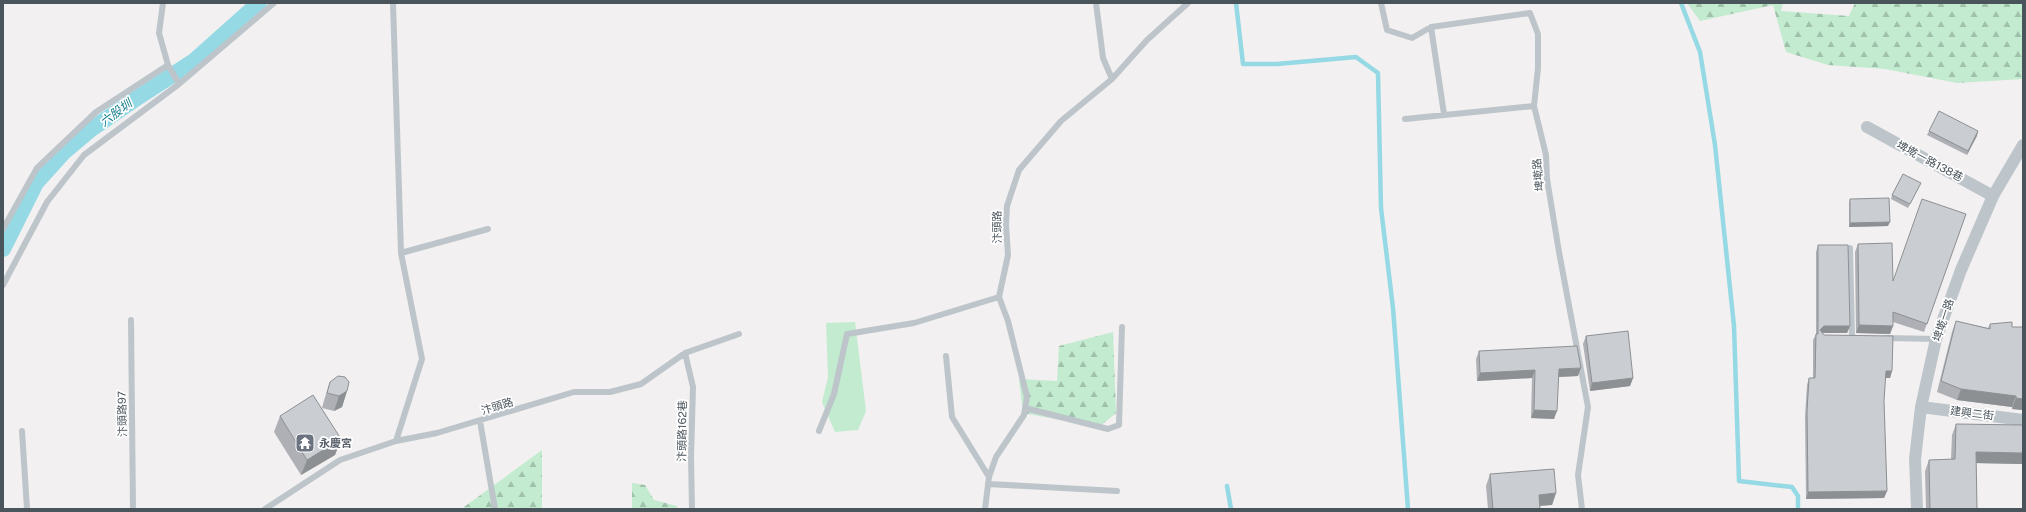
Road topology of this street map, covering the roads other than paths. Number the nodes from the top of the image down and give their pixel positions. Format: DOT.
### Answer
graph roads {
  1 [pos="163,3"];
  2 [pos="274,3"];
  3 [pos="393,3"];
  4 [pos="1096,3"];
  5 [pos="1188,3"];
  6 [pos="1381,3"];
  7 [pos="1431,28"];
  8 [pos="169,65"];
  9 [pos="1112,79"];
  10 [pos="179,83"];
  11 [pos="1534,106"];
  12 [pos="1444,114"];
  13 [pos="1405,119"];
  14 [pos="1867,127"];
  15 [pos="2023,146"];
  16 [pos="1993,196"];
  17 [pos="3,229"];
  18 [pos="488,229"];
  19 [pos="1850,248"];
  20 [pos="401,254"];
  21 [pos="3,285"];
  22 [pos="999,297"];
  23 [pos="131,320"];
  24 [pos="1122,327"];
  25 [pos="739,334"];
  26 [pos="1844,338"];
  27 [pos="1852,338"];
  28 [pos="1860,338"];
  29 [pos="1875,338"];
  30 [pos="1936,339"];
  31 [pos="685,353"];
  32 [pos="946,356"];
  33 [pos="1921,407"];
  34 [pos="1025,408"];
  35 [pos="2023,420"];
  36 [pos="480,421"];
  37 [pos="22,431"];
  38 [pos="819,431"];
  39 [pos="396,441"];
  40 [pos="988,480"];
  41 [pos="1117,491"];
  42 [pos="27,509"];
  43 [pos="133,509"];
  44 [pos="265,509"];
  45 [pos="495,509"];
  46 [pos="692,509"];
  47 [pos="985,509"];
  48 [pos="1582,509"];
  49 [pos="1917,509"];
  1 -- 8 [label="lane"];
  2 -- 10 [label="lane"];
  3 -- 20 [label="lane"];
  4 -- 9 [label="lane"];
  5 -- 9 [label="lane, 汴頭路"];
  6 -- 7 [label="lane, 埤墘路"];
  7 -- 11 [label="lane, 埤墘路"];
  7 -- 12 [label="lane"];
  8 -- 10 [label="lane"];
  8 -- 17 [label="lane"];
  9 -- 22 [label="lane, 汴頭路"];
  10 -- 21 [label="lane"];
  11 -- 12 [label="lane"];
  11 -- 48 [label="lane, 埤墘路"];
  12 -- 13 [label="lane"];
  14 -- 16 [label="street, 埤墘一路138巷"];
  15 -- 16 [label="street, 埤墘一路"];
  16 -- 30 [label="street, 埤墘一路"];
  18 -- 20 [label="lane"];
  19 -- 27 [label="lane"];
  20 -- 39 [label="lane"];
  22 -- 34 [label="lane"];
  22 -- 38 [label="lane"];
  23 -- 43 [label="lane, 汴頭路97"];
  24 -- 34 [label="lane"];
  25 -- 31 [label="lane, 汴頭路"];
  26 -- 27 [label="lane"];
  27 -- 28 [label="lane"];
  29 -- 30 [label="lane"];
  30 -- 33 [label="street, 埤墘一路"];
  31 -- 36 [label="lane, 汴頭路"];
  31 -- 46 [label="lane, 汴頭路162巷"];
  32 -- 40 [label="lane"];
  33 -- 35 [label="street, 建興二街"];
  33 -- 49 [label="street, 埤墘一路"];
  34 -- 40 [label="lane"];
  36 -- 39 [label="lane, 汴頭路"];
  36 -- 45 [label="lane"];
  37 -- 42 [label="lane"];
  39 -- 44 [label="lane, 汴頭路"];
  40 -- 41 [label="lane"];
  40 -- 47 [label="lane"];
}
